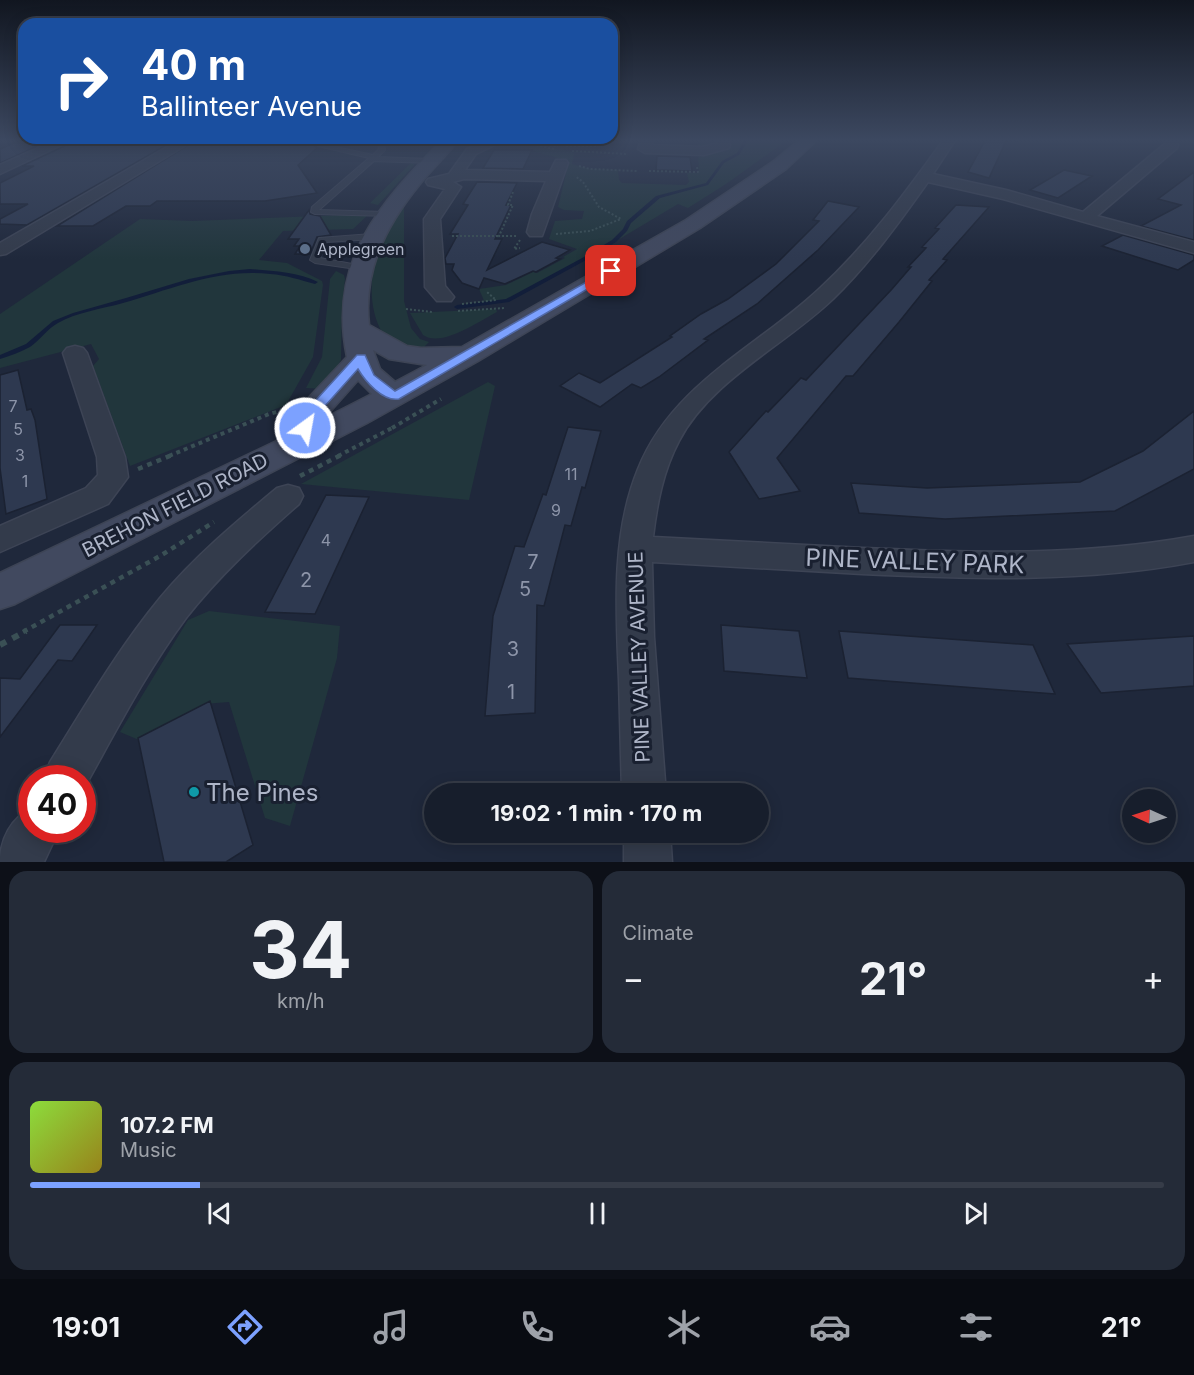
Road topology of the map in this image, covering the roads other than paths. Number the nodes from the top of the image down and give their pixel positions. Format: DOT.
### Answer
graph roads {
  1 [pos="121,179"];
  2 [pos="349,179"];
  3 [pos="447,179"];
  4 [pos="559,179"];
  5 [pos="759,179"];
  6 [pos="923,179"];
  7 [pos="936,179"];
  8 [pos="1131,179"];
  9 [pos="412,181"];
  10 [pos="433,182"];
  11 [pos="386,214"];
  12 [pos="1086,217"];
  13 [pos="536,231"];
  14 [pos="372,237"];
  15 [pos="1194,248"];
  16 [pos="0,250"];
  17 [pos="360,268"];
  18 [pos="444,297"];
  19 [pos="358,343"];
  20 [pos="75,353"];
  21 [pos="468,355"];
  22 [pos="390,410"];
  23 [pos="294,456"];
  24 [pos="0,540"];
  25 [pos="635,549"];
  26 [pos="1194,549"];
  27 [pos="0,592"];
  28 [pos="74,765"];
  29 [pos="643,783"];
  30 [pos="28,843"];
  31 [pos="647,843"];
  32 [pos="17,862"];
  33 [pos="648,862"];
  1 -- 16 [label="street"];
  2 -- 11 [label="lane"];
  3 -- 10 [label="street"];
  4 -- 13 [label="street"];
  5 -- 21 [label="main road, BREHON FIELD ROAD"];
  6 -- 25 [label="street, PINE VALLEY AVENUE"];
  7 -- 12 [label="street"];
  8 -- 12 [label="street"];
  9 -- 10 [label="street"];
  9 -- 11 [label="main road"];
  10 -- 18 [label="street"];
  11 -- 14 [label="main road"];
  12 -- 15 [label="street"];
  14 -- 17 [label="main road"];
  14 -- 17 [label="lane"];
  17 -- 19 [label="main road"];
  19 -- 21 [label="main road"];
  19 -- 22 [label="main road"];
  19 -- 23 [label="main road"];
  20 -- 24 [label="street"];
  21 -- 22 [label="main road, BREHON FIELD ROAD"];
  22 -- 23 [label="main road, BREHON FIELD ROAD"];
  23 -- 27 [label="main road, BREHON FIELD ROAD"];
  23 -- 28 [label="street"];
  25 -- 26 [label="street, PINE VALLEY PARK"];
  25 -- 29 [label="street, PINE VALLEY AVENUE"];
  30 -- 32 [label="street"];
  31 -- 33 [label="street"];
}
